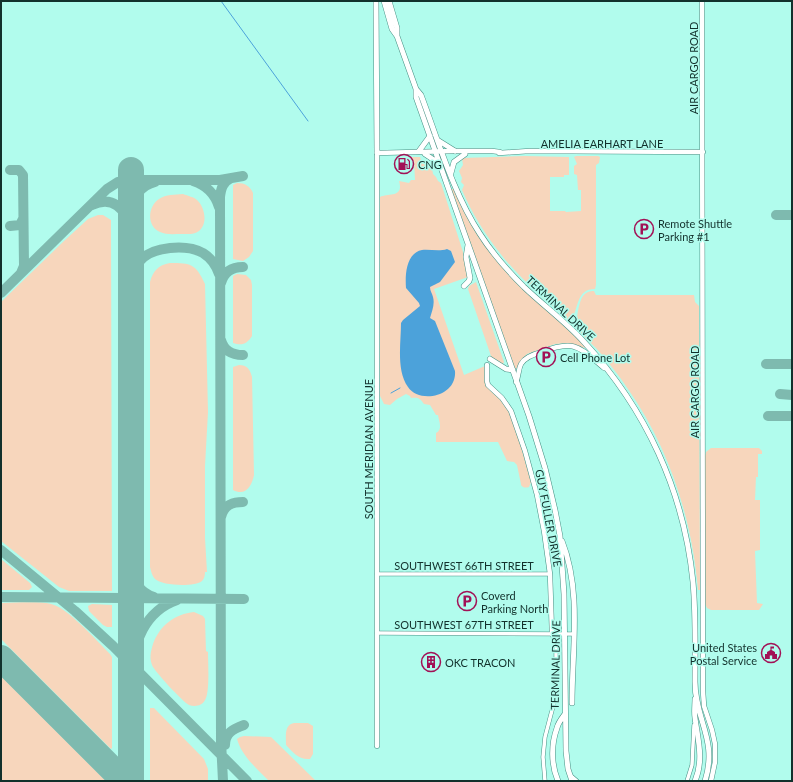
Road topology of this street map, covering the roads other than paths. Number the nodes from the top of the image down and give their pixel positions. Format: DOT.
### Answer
graph roads {
  1 [pos="376,1"];
  2 [pos="384,1"];
  3 [pos="389,1"];
  4 [pos="702,1"];
  5 [pos="397,36"];
  6 [pos="416,90"];
  7 [pos="430,136"];
  8 [pos="438,141"];
  9 [pos="419,151"];
  10 [pos="455,151"];
  11 [pos="405,152"];
  12 [pos="436,152"];
  13 [pos="443,152"];
  14 [pos="500,152"];
  15 [pos="703,152"];
  16 [pos="377,153"];
  17 [pos="425,154"];
  18 [pos="465,154"];
  19 [pos="440,164"];
  20 [pos="451,174"];
  21 [pos="468,244"];
  22 [pos="464,286"];
  23 [pos="490,358"];
  24 [pos="487,365"];
  25 [pos="512,370"];
  26 [pos="613,376"];
  27 [pos="516,382"];
  28 [pos="560,536"];
  29 [pos="377,574"];
  30 [pos="550,574"];
  31 [pos="377,634"];
  32 [pos="552,634"];
  33 [pos="565,634"];
  34 [pos="574,634"];
  35 [pos="565,686"];
  36 [pos="572,686"];
  37 [pos="695,688"];
  38 [pos="572,703"];
  39 [pos="565,713"];
  40 [pos="695,716"];
  41 [pos="377,746"];
  42 [pos="570,775"];
  43 [pos="545,781"];
  44 [pos="558,781"];
  45 [pos="572,781"];
  46 [pos="577,781"];
  47 [pos="687,781"];
  48 [pos="695,781"];
  49 [pos="705,781"];
  50 [pos="711,781"];
  1 -- 16 [label="main road"];
  2 -- 5 [label="main road, TERMINAL DRIVE"];
  3 -- 5 [label="main road, TERMINAL DRIVE"];
  4 -- 15 [label="street, AIR CARGO ROAD"];
  5 -- 6 [label="main road, TERMINAL DRIVE"];
  6 -- 7 [label="main road, TERMINAL DRIVE"];
  6 -- 8 [label="main road, TERMINAL DRIVE"];
  7 -- 9 [label="main road"];
  7 -- 12 [label="main road, TERMINAL DRIVE"];
  8 -- 10 [label="main road"];
  8 -- 13 [label="main road, TERMINAL DRIVE"];
  9 -- 11 [label="street, AMELIA EARHART LANE"];
  9 -- 12 [label="street, AMELIA EARHART LANE"];
  10 -- 13 [label="street, AMELIA EARHART LANE"];
  10 -- 14 [label="street, AMELIA EARHART LANE"];
  11 -- 16 [label="street, AMELIA EARHART LANE"];
  11 -- 17 [label="street, AMELIA EARHART LANE"];
  12 -- 13 [label="street, AMELIA EARHART LANE"];
  12 -- 17 [label="street, AMELIA EARHART LANE"];
  12 -- 19 [label="main road, TERMINAL DRIVE"];
  13 -- 18 [label="street, AMELIA EARHART LANE"];
  13 -- 20 [label="main road, TERMINAL DRIVE"];
  14 -- 15 [label="street, AMELIA EARHART LANE"];
  14 -- 18 [label="street, AMELIA EARHART LANE"];
  15 -- 50 [label="street, AIR CARGO ROAD"];
  16 -- 29 [label="street, SOUTH MERIDIAN AVENUE"];
  17 -- 19 [label="main road"];
  18 -- 20 [label="main road"];
  19 -- 21 [label="main road, TERMINAL DRIVE"];
  20 -- 26 [label="main road, TERMINAL DRIVE"];
  21 -- 22 [label="main road"];
  21 -- 25 [label="main road, TERMINAL DRIVE"];
  23 -- 25 [label="main road"];
  24 -- 30 [label="street, GUY FULLER DRIVE"];
  25 -- 27 [label="main road, TERMINAL DRIVE"];
  26 -- 27 [label="street"];
  26 -- 37 [label="main road, TERMINAL DRIVE"];
  27 -- 28 [label="main road, TERMINAL DRIVE"];
  28 -- 33 [label="main road, TERMINAL DRIVE"];
  28 -- 34 [label="main road"];
  29 -- 30 [label="street, SOUTHWEST 66TH STREET"];
  29 -- 31 [label="street, SOUTH MERIDIAN AVENUE"];
  30 -- 32 [label="street, GUY FULLER DRIVE"];
  31 -- 32 [label="street, SOUTHWEST 67TH STREET"];
  31 -- 41 [label="street, SOUTH MERIDIAN AVENUE"];
  32 -- 33 [label="street, SOUTHWEST 67TH STREET"];
  32 -- 43 [label="street, GUY FULLER DRIVE"];
  33 -- 34 [label="street, SOUTHWEST 67TH STREET"];
  33 -- 35 [label="main road, TERMINAL DRIVE"];
  34 -- 36 [label="main road"];
  35 -- 36 [label="main road"];
  35 -- 39 [label="main road, TERMINAL DRIVE"];
  36 -- 38 [label="main road"];
  37 -- 40 [label="main road"];
  37 -- 49 [label="main road, TERMINAL DRIVE"];
  39 -- 42 [label="main road"];
  39 -- 44 [label="main road, TERMINAL DRIVE"];
  40 -- 47 [label="street"];
  40 -- 48 [label="main road"];
  42 -- 45 [label="main road"];
  42 -- 46 [label="street"];
}
